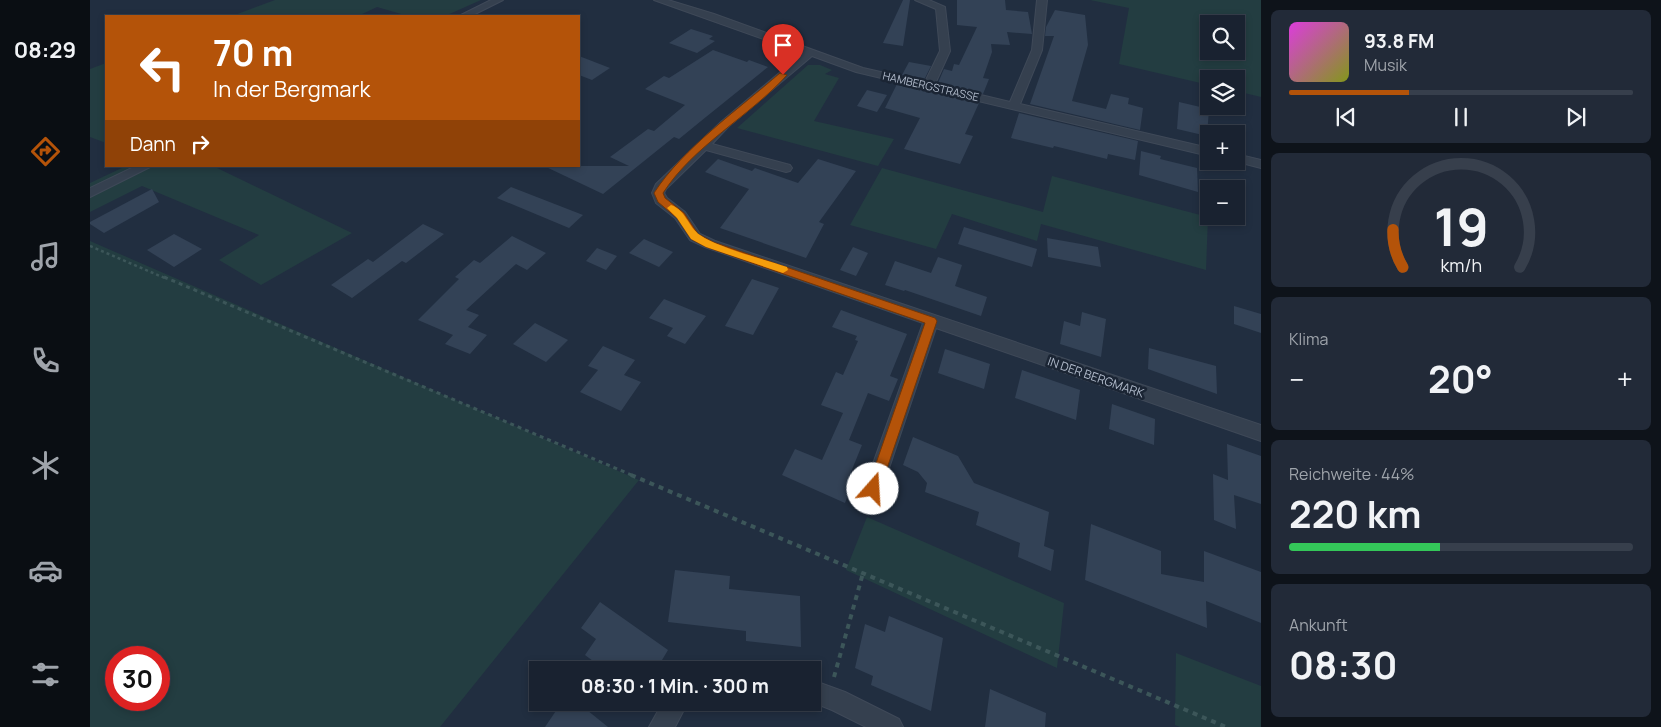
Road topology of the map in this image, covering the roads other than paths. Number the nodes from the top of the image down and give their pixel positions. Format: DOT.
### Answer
graph roads {
  1 [pos="498,0"];
  2 [pos="659,0"];
  3 [pos="920,0"];
  4 [pos="1042,0"];
  5 [pos="466,15"];
  6 [pos="810,52"];
  7 [pos="929,86"];
  8 [pos="1014,106"];
  9 [pos="702,145"];
  10 [pos="1200,150"];
  11 [pos="1245,160"];
  12 [pos="1261,164"];
  13 [pos="144,167"];
  14 [pos="786,168"];
  15 [pos="90,193"];
  16 [pos="931,321"];
  17 [pos="1261,433"];
  18 [pos="873,489"];
  19 [pos="821,694"];
  20 [pos="671,711"];
  21 [pos="661,727"];
  22 [pos="890,727"];
  1 -- 5 [label="street"];
  2 -- 6 [label="street, HAMBERGSTRASSE"];
  3 -- 7 [label="street"];
  4 -- 8 [label="street"];
  6 -- 7 [label="street, HAMBERGSTRASSE"];
  6 -- 9 [label="street, IN DER BERGMARK"];
  7 -- 8 [label="street, HAMBERGSTRASSE"];
  8 -- 10 [label="street, HAMBERGSTRASSE"];
  9 -- 14 [label="street"];
  9 -- 16 [label="street, IN DER BERGMARK"];
  11 -- 12 [label="street"];
  13 -- 15 [label="street"];
  16 -- 17 [label="street, IN DER BERGMARK"];
  16 -- 18 [label="street"];
  19 -- 22 [label="street"];
  20 -- 21 [label="street"];
}
